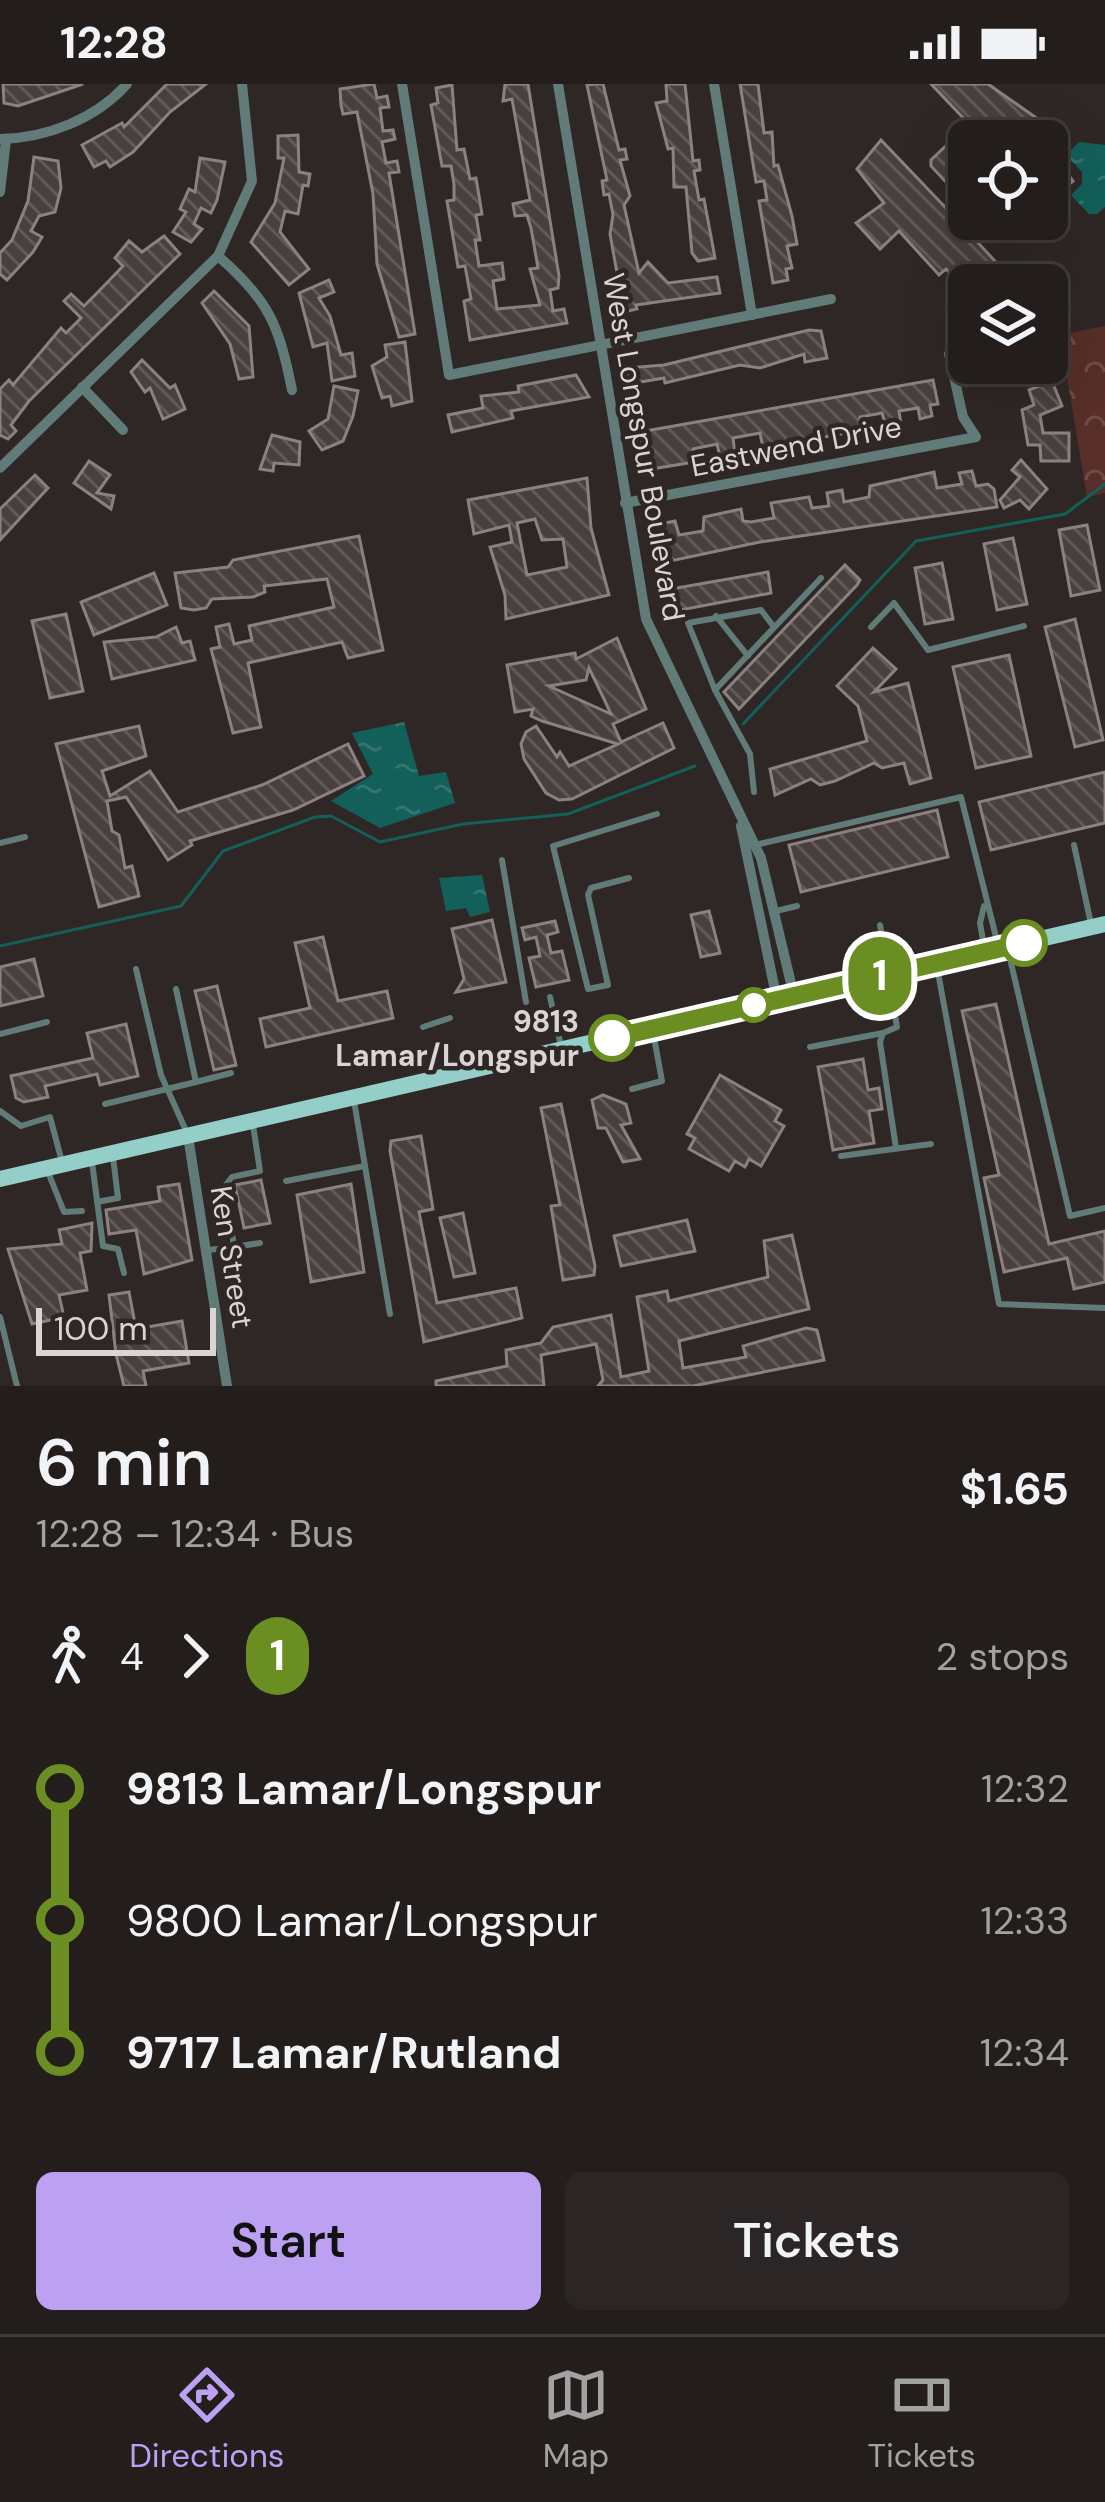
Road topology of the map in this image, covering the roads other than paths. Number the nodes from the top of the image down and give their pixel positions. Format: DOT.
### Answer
graph roads {
  1 [pos="127,84"];
  2 [pos="242,84"];
  3 [pos="402,84"];
  4 [pos="558,84"];
  5 [pos="713,84"];
  6 [pos="3,140"];
  7 [pos="0,192"];
  8 [pos="218,256"];
  9 [pos="831,299"];
  10 [pos="752,315"];
  11 [pos="600,344"];
  12 [pos="956,384"];
  13 [pos="82,387"];
  14 [pos="292,390"];
  15 [pos="124,430"];
  16 [pos="0,468"];
  17 [pos="626,503"];
  18 [pos="821,578"];
  19 [pos="715,615"];
  20 [pos="1024,626"];
  21 [pos="775,627"];
  22 [pos="871,627"];
  23 [pos="748,656"];
  24 [pos="715,690"];
  25 [pos="754,792"];
  26 [pos="736,805"];
  27 [pos="657,814"];
  28 [pos="26,837"];
  29 [pos="0,843"];
  30 [pos="755,845"];
  31 [pos="1074,845"];
  32 [pos="502,860"];
  33 [pos="629,878"];
  34 [pos="985,902"];
  35 [pos="797,906"];
  36 [pos="776,911"];
  37 [pos="880,926"];
  38 [pos="1099,926"];
  39 [pos="997,949"];
  40 [pos="937,963"];
  41 [pos="136,968"];
  42 [pos="890,974"];
  43 [pos="176,989"];
  44 [pos="550,997"];
  45 [pos="786,998"];
  46 [pos="526,1002"];
  47 [pos="450,1018"];
  48 [pos="47,1022"];
  49 [pos="423,1027"];
  50 [pos="652,1029"];
  51 [pos="884,1033"];
  52 [pos="0,1034"];
  53 [pos="810,1047"];
  54 [pos="562,1050"];
  55 [pos="231,1073"];
  56 [pos="196,1082"];
  57 [pos="632,1088"];
  58 [pos="168,1090"];
  59 [pos="353,1098"];
  60 [pos="105,1104"];
  61 [pos="0,1111"];
  62 [pos="252,1121"];
  63 [pos="188,1136"];
  64 [pos="931,1144"];
  65 [pos="896,1148"];
  66 [pos="112,1154"];
  67 [pos="842,1156"];
  68 [pos="91,1159"];
  69 [pos="365,1166"];
  70 [pos="55,1167"];
  71 [pos="0,1180"];
  72 [pos="286,1181"];
  73 [pos="97,1202"];
  74 [pos="1105,1208"];
  75 [pos="82,1211"];
  76 [pos="260,1243"];
  77 [pos="234,1247"];
  78 [pos="208,1250"];
  79 [pos="124,1273"];
  80 [pos="240,1274"];
  81 [pos="1105,1308"];
  82 [pos="390,1314"];
  83 [pos="0,1317"];
  84 [pos="17,1386"];
  85 [pos="227,1386"];
  1 -- 6 [label="street"];
  2 -- 8 [label="street"];
  3 -- 11 [label="street"];
  4 -- 11 [label="street, West Longspur Boulevard"];
  5 -- 10 [label="street"];
  6 -- 7 [label="street"];
  8 -- 13 [label="street"];
  8 -- 14 [label="street"];
  9 -- 10 [label="street"];
  10 -- 11 [label="street"];
  11 -- 17 [label="street, West Longspur Boulevard"];
  12 -- 17 [label="street, Eastwend Drive"];
  13 -- 15 [label="street"];
  13 -- 16 [label="street"];
  17 -- 26 [label="street, West Longspur Boulevard"];
  18 -- 21 [label="lane"];
  19 -- 21 [label="lane"];
  19 -- 23 [label="lane"];
  19 -- 24 [label="lane"];
  20 -- 22 [label="lane"];
  21 -- 23 [label="lane"];
  23 -- 24 [label="lane"];
  24 -- 25 [label="lane"];
  26 -- 30 [label="street, West Longspur Boulevard"];
  26 -- 45 [label="street, West Longspur Boulevard"];
  27 -- 33 [label="lane"];
  28 -- 29 [label="lane"];
  30 -- 34 [label="lane"];
  30 -- 36 [label="street, West Longspur Boulevard"];
  31 -- 38 [label="lane"];
  32 -- 46 [label="lane"];
  34 -- 39 [label="lane"];
  34 -- 39 [label="lane"];
  35 -- 36 [label="lane"];
  36 -- 45 [label="street, West Longspur Boulevard"];
  37 -- 42 [label="lane"];
  38 -- 39 [label="main road"];
  39 -- 40 [label="main road"];
  39 -- 74 [label="lane"];
  40 -- 42 [label="main road"];
  40 -- 81 [label="lane"];
  41 -- 58 [label="lane"];
  42 -- 45 [label="main road"];
  42 -- 51 [label="lane"];
  43 -- 56 [label="lane"];
  44 -- 54 [label="lane"];
  45 -- 50 [label="main road"];
  47 -- 49 [label="lane"];
  48 -- 52 [label="lane"];
  50 -- 54 [label="main road"];
  50 -- 57 [label="lane"];
  51 -- 53 [label="lane"];
  51 -- 65 [label="lane"];
  54 -- 59 [label="main road"];
  55 -- 56 [label="lane"];
  56 -- 58 [label="lane"];
  58 -- 60 [label="lane"];
  58 -- 63 [label="lane"];
  59 -- 62 [label="main road"];
  59 -- 69 [label="lane"];
  61 -- 70 [label="lane"];
  62 -- 63 [label="main road"];
  62 -- 77 [label="lane"];
  63 -- 66 [label="main road"];
  63 -- 78 [label="street, Ken Street"];
  64 -- 65 [label="lane"];
  65 -- 67 [label="lane"];
  66 -- 68 [label="main road"];
  66 -- 73 [label="lane"];
  68 -- 70 [label="main road"];
  68 -- 73 [label="lane"];
  69 -- 72 [label="lane"];
  69 -- 82 [label="lane"];
  70 -- 71 [label="main road"];
  70 -- 75 [label="lane"];
  73 -- 79 [label="lane"];
  76 -- 77 [label="lane"];
  77 -- 78 [label="lane"];
  77 -- 80 [label="lane"];
  78 -- 85 [label="street, Ken Street"];
  83 -- 84 [label="lane"];
}
